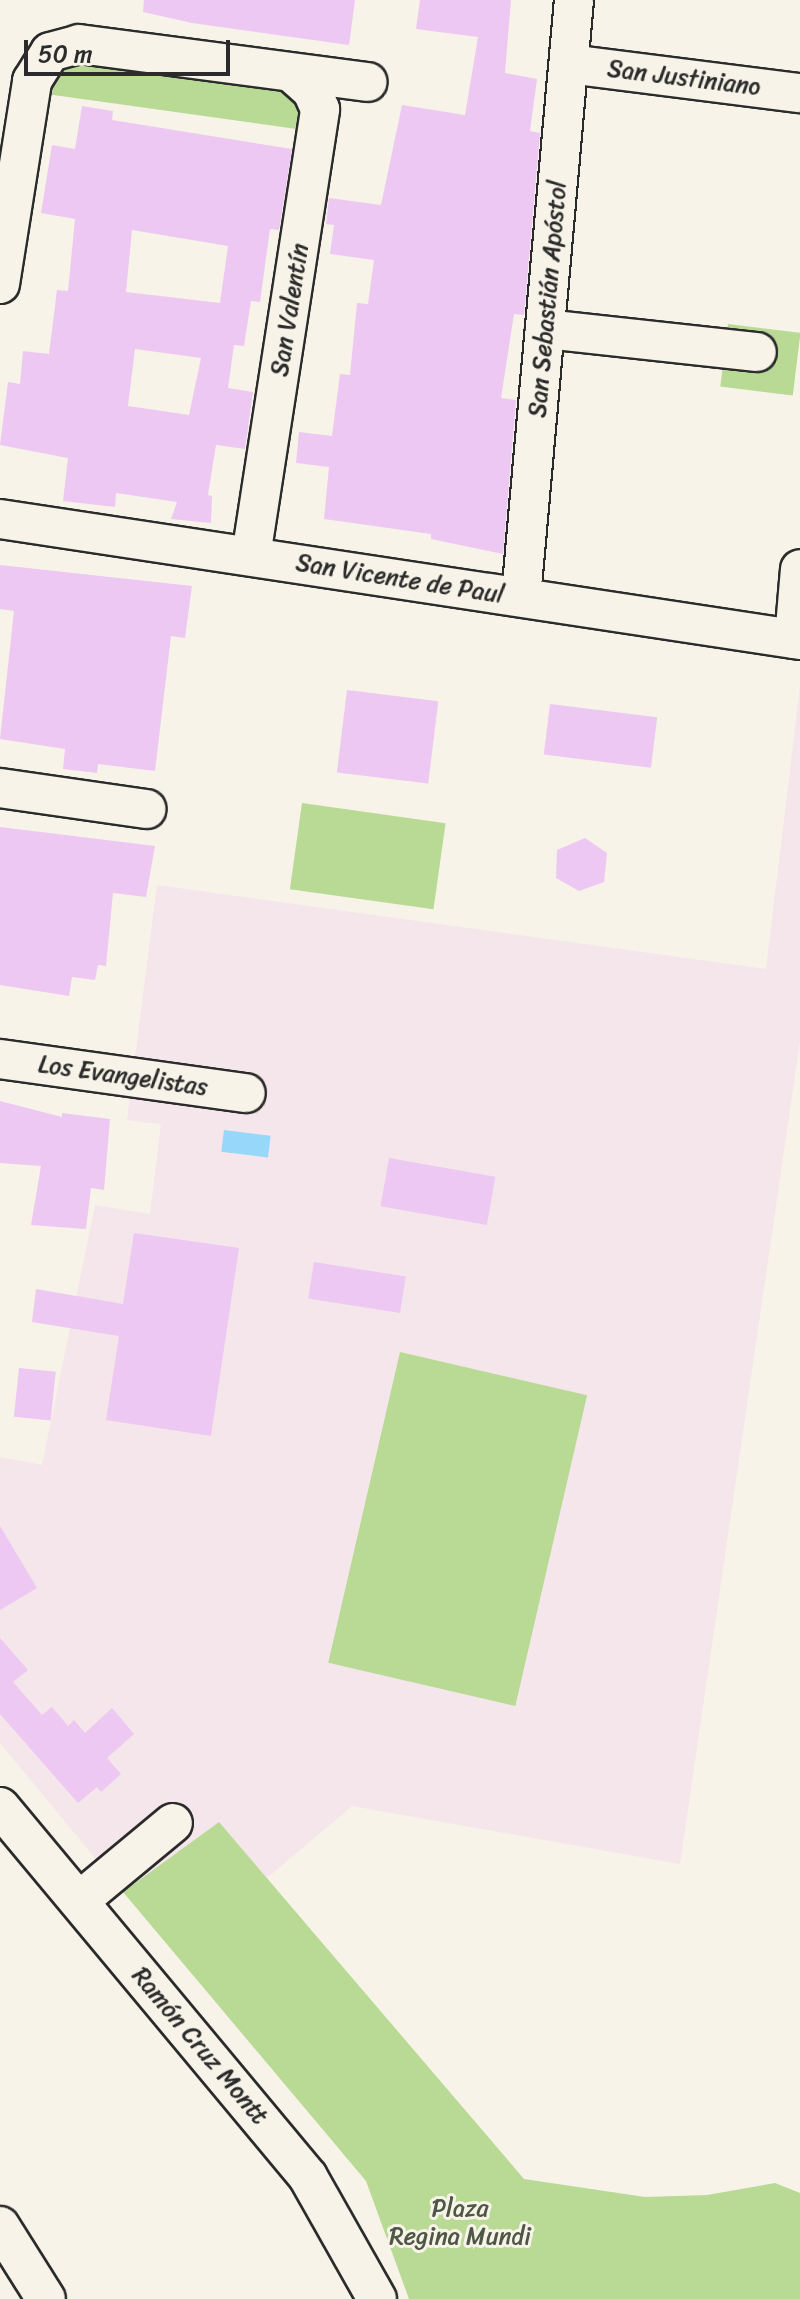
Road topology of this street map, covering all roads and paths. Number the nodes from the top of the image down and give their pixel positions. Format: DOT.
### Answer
graph roads {
  1 [pos="574,0"];
  2 [pos="569,64"];
  3 [pos="293,74"];
  4 [pos="368,82"];
  5 [pos="800,93"];
  6 [pos="0,284"];
  7 [pos="545,329"];
  8 [pos="757,352"];
  9 [pos="0,519"];
  10 [pos="251,556"];
  11 [pos="800,569"];
  12 [pos="521,597"];
  13 [pos="797,640"];
  14 [pos="0,788"];
  15 [pos="146,809"];
  16 [pos="0,1059"];
  17 [pos="246,1093"];
  18 [pos="0,1807"];
  19 [pos="173,1823"];
  20 [pos="79,1901"];
  21 [pos="0,2226"];
  22 [pos="46,2299"];
  23 [pos="377,2299"];
  1 -- 2 [label="street, San Sebastián Apóstol"];
  2 -- 5 [label="street, San Justiniano"];
  2 -- 7 [label="street, San Sebastián Apóstol"];
  3 -- 4 [label="street"];
  3 -- 6 [label="street"];
  3 -- 10 [label="street, San Valentín"];
  7 -- 8 [label="street"];
  7 -- 12 [label="street, San Sebastián Apóstol"];
  9 -- 10 [label="street, San Vicente de Paul"];
  10 -- 12 [label="street, San Vicente de Paul"];
  11 -- 13 [label="street"];
  12 -- 13 [label="street, San Vicente de Paul"];
  14 -- 15 [label="street"];
  16 -- 17 [label="street, Los Evangelistas"];
  18 -- 20 [label="street, Ramón Cruz Montt"];
  19 -- 20 [label="street"];
  20 -- 23 [label="street, Ramón Cruz Montt"];
  21 -- 22 [label="street"];
}
